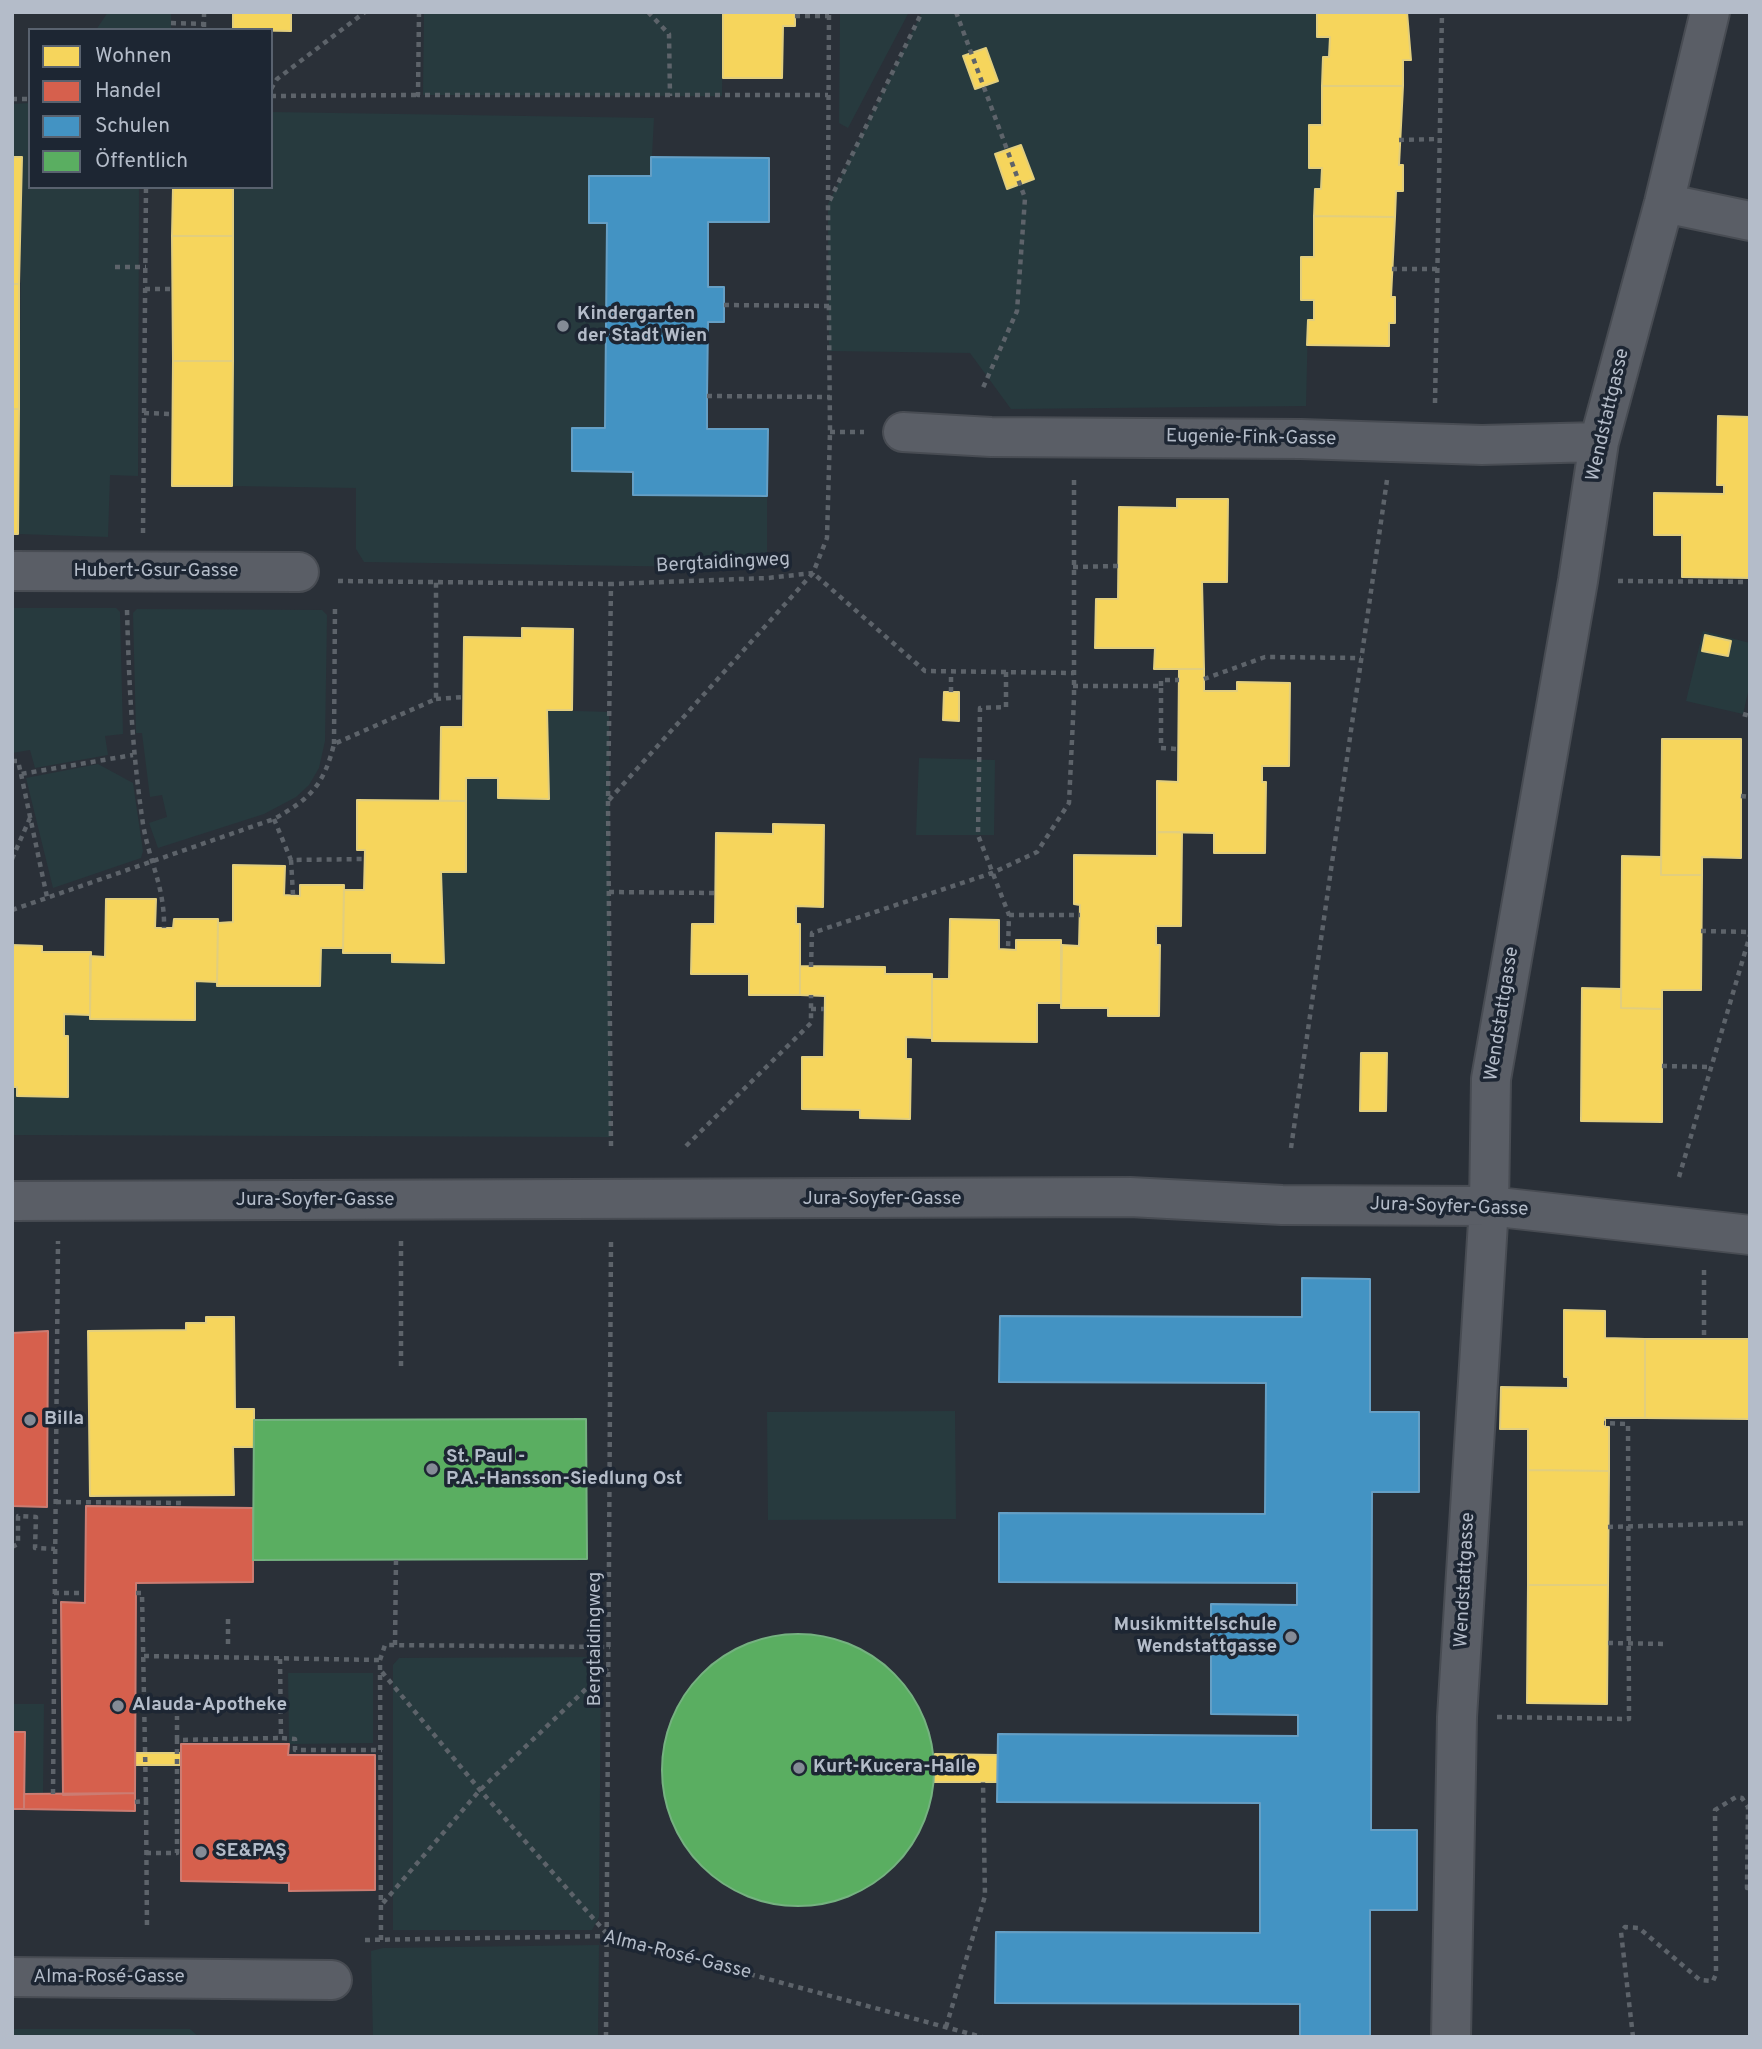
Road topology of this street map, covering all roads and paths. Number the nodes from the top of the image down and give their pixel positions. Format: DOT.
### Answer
graph roads {
  1 [pos="204,12"];
  2 [pos="365,12"];
  3 [pos="419,12"];
  4 [pos="648,12"];
  5 [pos="922,12"];
  6 [pos="956,12"];
  7 [pos="1442,12"];
  8 [pos="1710,12"];
  9 [pos="829,14"];
  10 [pos="795,16"];
  11 [pos="171,23"];
  12 [pos="204,27"];
  13 [pos="273,86"];
  14 [pos="418,94"];
  15 [pos="828,95"];
  16 [pos="273,96"];
  17 [pos="670,96"];
  18 [pos="1439,139"];
  19 [pos="1399,140"];
  20 [pos="146,189"];
  21 [pos="1664,203"];
  22 [pos="828,204"];
  23 [pos="1750,221"];
  24 [pos="115,267"];
  25 [pos="146,267"];
  26 [pos="1437,269"];
  27 [pos="1392,270"];
  28 [pos="145,289"];
  29 [pos="172,289"];
  30 [pos="724,305"];
  31 [pos="829,306"];
  32 [pos="982,390"];
  33 [pos="706,396"];
  34 [pos="830,397"];
  35 [pos="144,414"];
  36 [pos="172,414"];
  37 [pos="1434,417"];
  38 [pos="903,432"];
  39 [pos="1074,437"];
  40 [pos="1393,441"];
  41 [pos="1599,442"];
  42 [pos="143,542"];
  43 [pos="1118,566"];
  44 [pos="1073,567"];
  45 [pos="12,571"];
  46 [pos="299,572"];
  47 [pos="813,573"];
  48 [pos="1607,581"];
  49 [pos="436,582"];
  50 [pos="1750,582"];
  51 [pos="611,584"];
  52 [pos="126,602"];
  53 [pos="335,604"];
  54 [pos="1361,658"];
  55 [pos="951,672"];
  56 [pos="1006,672"];
  57 [pos="1074,673"];
  58 [pos="1204,679"];
  59 [pos="1179,680"];
  60 [pos="1161,685"];
  61 [pos="1073,686"];
  62 [pos="951,692"];
  63 [pos="463,696"];
  64 [pos="436,699"];
  65 [pos="1742,714"];
  66 [pos="1750,716"];
  67 [pos="334,744"];
  68 [pos="1178,749"];
  69 [pos="133,755"];
  70 [pos="12,761"];
  71 [pos="21,774"];
  72 [pos="1741,796"];
  73 [pos="1750,797"];
  74 [pos="608,801"];
  75 [pos="30,818"];
  76 [pos="274,819"];
  77 [pos="12,859"];
  78 [pos="364,859"];
  79 [pos="291,860"];
  80 [pos="153,861"];
  81 [pos="992,873"];
  82 [pos="609,892"];
  83 [pos="715,894"];
  84 [pos="293,895"];
  85 [pos="47,897"];
  86 [pos="12,910"];
  87 [pos="1009,915"];
  88 [pos="1080,915"];
  89 [pos="164,928"];
  90 [pos="1701,931"];
  91 [pos="1750,933"];
  92 [pos="1008,950"];
  93 [pos="811,967"];
  94 [pos="811,995"];
  95 [pos="811,1009"];
  96 [pos="824,1009"];
  97 [pos="1662,1066"];
  98 [pos="1711,1067"];
  99 [pos="611,1146"];
  100 [pos="686,1146"];
  101 [pos="1291,1148"];
  102 [pos="1679,1177"];
  103 [pos="12,1201"];
  104 [pos="1489,1206"];
  105 [pos="58,1234"];
  106 [pos="1750,1235"];
  107 [pos="400,1236"];
  108 [pos="611,1241"];
  109 [pos="1704,1267"];
  110 [pos="1704,1339"];
  111 [pos="401,1367"];
  112 [pos="1604,1423"];
  113 [pos="56,1502"];
  114 [pos="186,1503"];
  115 [pos="1750,1523"];
  116 [pos="1608,1527"];
  117 [pos="1626,1527"];
  118 [pos="12,1547"];
  119 [pos="55,1549"];
  120 [pos="397,1559"];
  121 [pos="54,1593"];
  122 [pos="85,1593"];
  123 [pos="136,1593"];
  124 [pos="228,1619"];
  125 [pos="1608,1643"];
  126 [pos="1628,1643"];
  127 [pos="228,1644"];
  128 [pos="1667,1644"];
  129 [pos="395,1645"];
  130 [pos="610,1647"];
  131 [pos="144,1656"];
  132 [pos="281,1658"];
  133 [pos="380,1660"];
  134 [pos="610,1667"];
  135 [pos="382,1672"];
  136 [pos="222,1709"];
  137 [pos="258,1709"];
  138 [pos="177,1716"];
  139 [pos="1486,1717"];
  140 [pos="281,1738"];
  141 [pos="177,1740"];
  142 [pos="382,1750"];
  143 [pos="983,1782"];
  144 [pos="480,1790"];
  145 [pos="52,1794"];
  146 [pos="146,1801"];
  147 [pos="135,1802"];
  148 [pos="146,1853"];
  149 [pos="1750,1888"];
  150 [pos="383,1903"];
  151 [pos="146,1930"];
  152 [pos="609,1936"];
  153 [pos="365,1940"];
  154 [pos="381,1940"];
  155 [pos="12,1977"];
  156 [pos="332,1980"];
  157 [pos="946,2027"];
  158 [pos="606,2037"];
  159 [pos="982,2037"];
  160 [pos="1451,2037"];
  161 [pos="1633,2037"];
  1 -- 12 [label="path"];
  2 -- 13 [label="path"];
  3 -- 14 [label="path"];
  4 -- 17 [label="path"];
  5 -- 22 [label="path, Bergtaidingweg"];
  6 -- 32 [label="path"];
  7 -- 18 [label="path"];
  8 -- 21 [label="street, Wendstattgasse"];
  9 -- 10 [label="path"];
  9 -- 15 [label="path"];
  11 -- 12 [label="path"];
  14 -- 16 [label="path"];
  14 -- 17 [label="path"];
  15 -- 17 [label="path"];
  15 -- 22 [label="path"];
  18 -- 19 [label="path"];
  18 -- 26 [label="path"];
  20 -- 25 [label="path"];
  21 -- 23 [label="street"];
  21 -- 41 [label="street, Wendstattgasse"];
  22 -- 31 [label="path, Bergtaidingweg"];
  24 -- 25 [label="path"];
  25 -- 28 [label="path"];
  26 -- 27 [label="path"];
  26 -- 37 [label="path"];
  28 -- 29 [label="path"];
  28 -- 35 [label="path"];
  30 -- 31 [label="path"];
  31 -- 34 [label="path, Bergtaidingweg"];
  33 -- 34 [label="path"];
  34 -- 47 [label="path, Bergtaidingweg"];
  35 -- 36 [label="path"];
  35 -- 42 [label="path"];
  38 -- 39 [label="street, Eugenie-Fink-Gasse"];
  39 -- 40 [label="street, Eugenie-Fink-Gasse"];
  39 -- 44 [label="path"];
  40 -- 41 [label="street, Eugenie-Fink-Gasse"];
  40 -- 54 [label="path"];
  41 -- 104 [label="street, Wendstattgasse"];
  43 -- 44 [label="path"];
  44 -- 57 [label="path"];
  45 -- 46 [label="street, Hubert-Gsur-Gasse"];
  46 -- 49 [label="path, Bergtaidingweg"];
  47 -- 51 [label="path, Bergtaidingweg"];
  47 -- 55 [label="path"];
  47 -- 74 [label="path"];
  48 -- 50 [label="path"];
  49 -- 51 [label="path, Bergtaidingweg"];
  49 -- 64 [label="path"];
  51 -- 74 [label="path"];
  52 -- 69 [label="path"];
  53 -- 67 [label="path"];
  54 -- 58 [label="path"];
  54 -- 101 [label="path"];
  55 -- 56 [label="path"];
  55 -- 62 [label="path"];
  56 -- 57 [label="path"];
  56 -- 81 [label="path"];
  57 -- 61 [label="path"];
  59 -- 60 [label="path"];
  60 -- 61 [label="path"];
  60 -- 68 [label="path"];
  61 -- 81 [label="path"];
  63 -- 64 [label="path"];
  64 -- 67 [label="path"];
  65 -- 66 [label="path"];
  67 -- 76 [label="path"];
  69 -- 71 [label="path"];
  69 -- 80 [label="path"];
  70 -- 71 [label="path"];
  71 -- 75 [label="path"];
  72 -- 73 [label="path"];
  74 -- 82 [label="path"];
  75 -- 77 [label="path"];
  75 -- 85 [label="path"];
  76 -- 79 [label="path"];
  76 -- 80 [label="path"];
  78 -- 79 [label="path"];
  79 -- 84 [label="path"];
  80 -- 85 [label="path"];
  80 -- 89 [label="path"];
  81 -- 87 [label="path"];
  81 -- 93 [label="path"];
  82 -- 83 [label="path"];
  82 -- 99 [label="path"];
  85 -- 86 [label="path"];
  87 -- 88 [label="path"];
  87 -- 92 [label="path"];
  90 -- 91 [label="path"];
  91 -- 98 [label="path"];
  94 -- 95 [label="path"];
  95 -- 96 [label="path"];
  95 -- 100 [label="path"];
  97 -- 98 [label="path"];
  98 -- 102 [label="path"];
  103 -- 104 [label="street, Jura-Soyfer-Gasse"];
  104 -- 106 [label="street, Jura-Soyfer-Gasse"];
  104 -- 160 [label="street, Wendstattgasse"];
  105 -- 113 [label="path"];
  107 -- 111 [label="path"];
  108 -- 130 [label="path, Bergtaidingweg"];
  109 -- 110 [label="path"];
  112 -- 117 [label="path"];
  113 -- 114 [label="path"];
  113 -- 119 [label="path"];
  115 -- 117 [label="path"];
  116 -- 117 [label="path"];
  117 -- 126 [label="path"];
  118 -- 119 [label="path"];
  119 -- 121 [label="path"];
  120 -- 129 [label="path"];
  121 -- 122 [label="path"];
  121 -- 145 [label="path"];
  123 -- 131 [label="path"];
  124 -- 127 [label="path"];
  125 -- 126 [label="path"];
  126 -- 128 [label="path"];
  126 -- 139 [label="path"];
  129 -- 130 [label="path"];
  129 -- 133 [label="path"];
  130 -- 134 [label="path, Bergtaidingweg"];
  131 -- 132 [label="path"];
  131 -- 146 [label="path"];
  132 -- 133 [label="path"];
  132 -- 140 [label="path"];
  133 -- 135 [label="path"];
  134 -- 144 [label="path"];
  134 -- 152 [label="path, Bergtaidingweg"];
  135 -- 142 [label="path"];
  135 -- 144 [label="path"];
  136 -- 137 [label="path"];
  138 -- 141 [label="path"];
  140 -- 141 [label="path"];
  140 -- 142 [label="path"];
  141 -- 148 [label="path"];
  142 -- 150 [label="path"];
  143 -- 157 [label="path"];
  144 -- 150 [label="path"];
  144 -- 152 [label="path"];
  146 -- 147 [label="path"];
  146 -- 148 [label="path"];
  148 -- 151 [label="path"];
  149 -- 161 [label="path"];
  150 -- 154 [label="path"];
  152 -- 154 [label="path, Alma-Rosé-Gasse"];
  152 -- 157 [label="path, Alma-Rosé-Gasse"];
  152 -- 158 [label="path, Bergtaidingweg"];
  153 -- 154 [label="path, Alma-Rosé-Gasse"];
  155 -- 156 [label="street, Alma-Rosé-Gasse"];
  157 -- 159 [label="path, Alma-Rosé-Gasse"];
}
